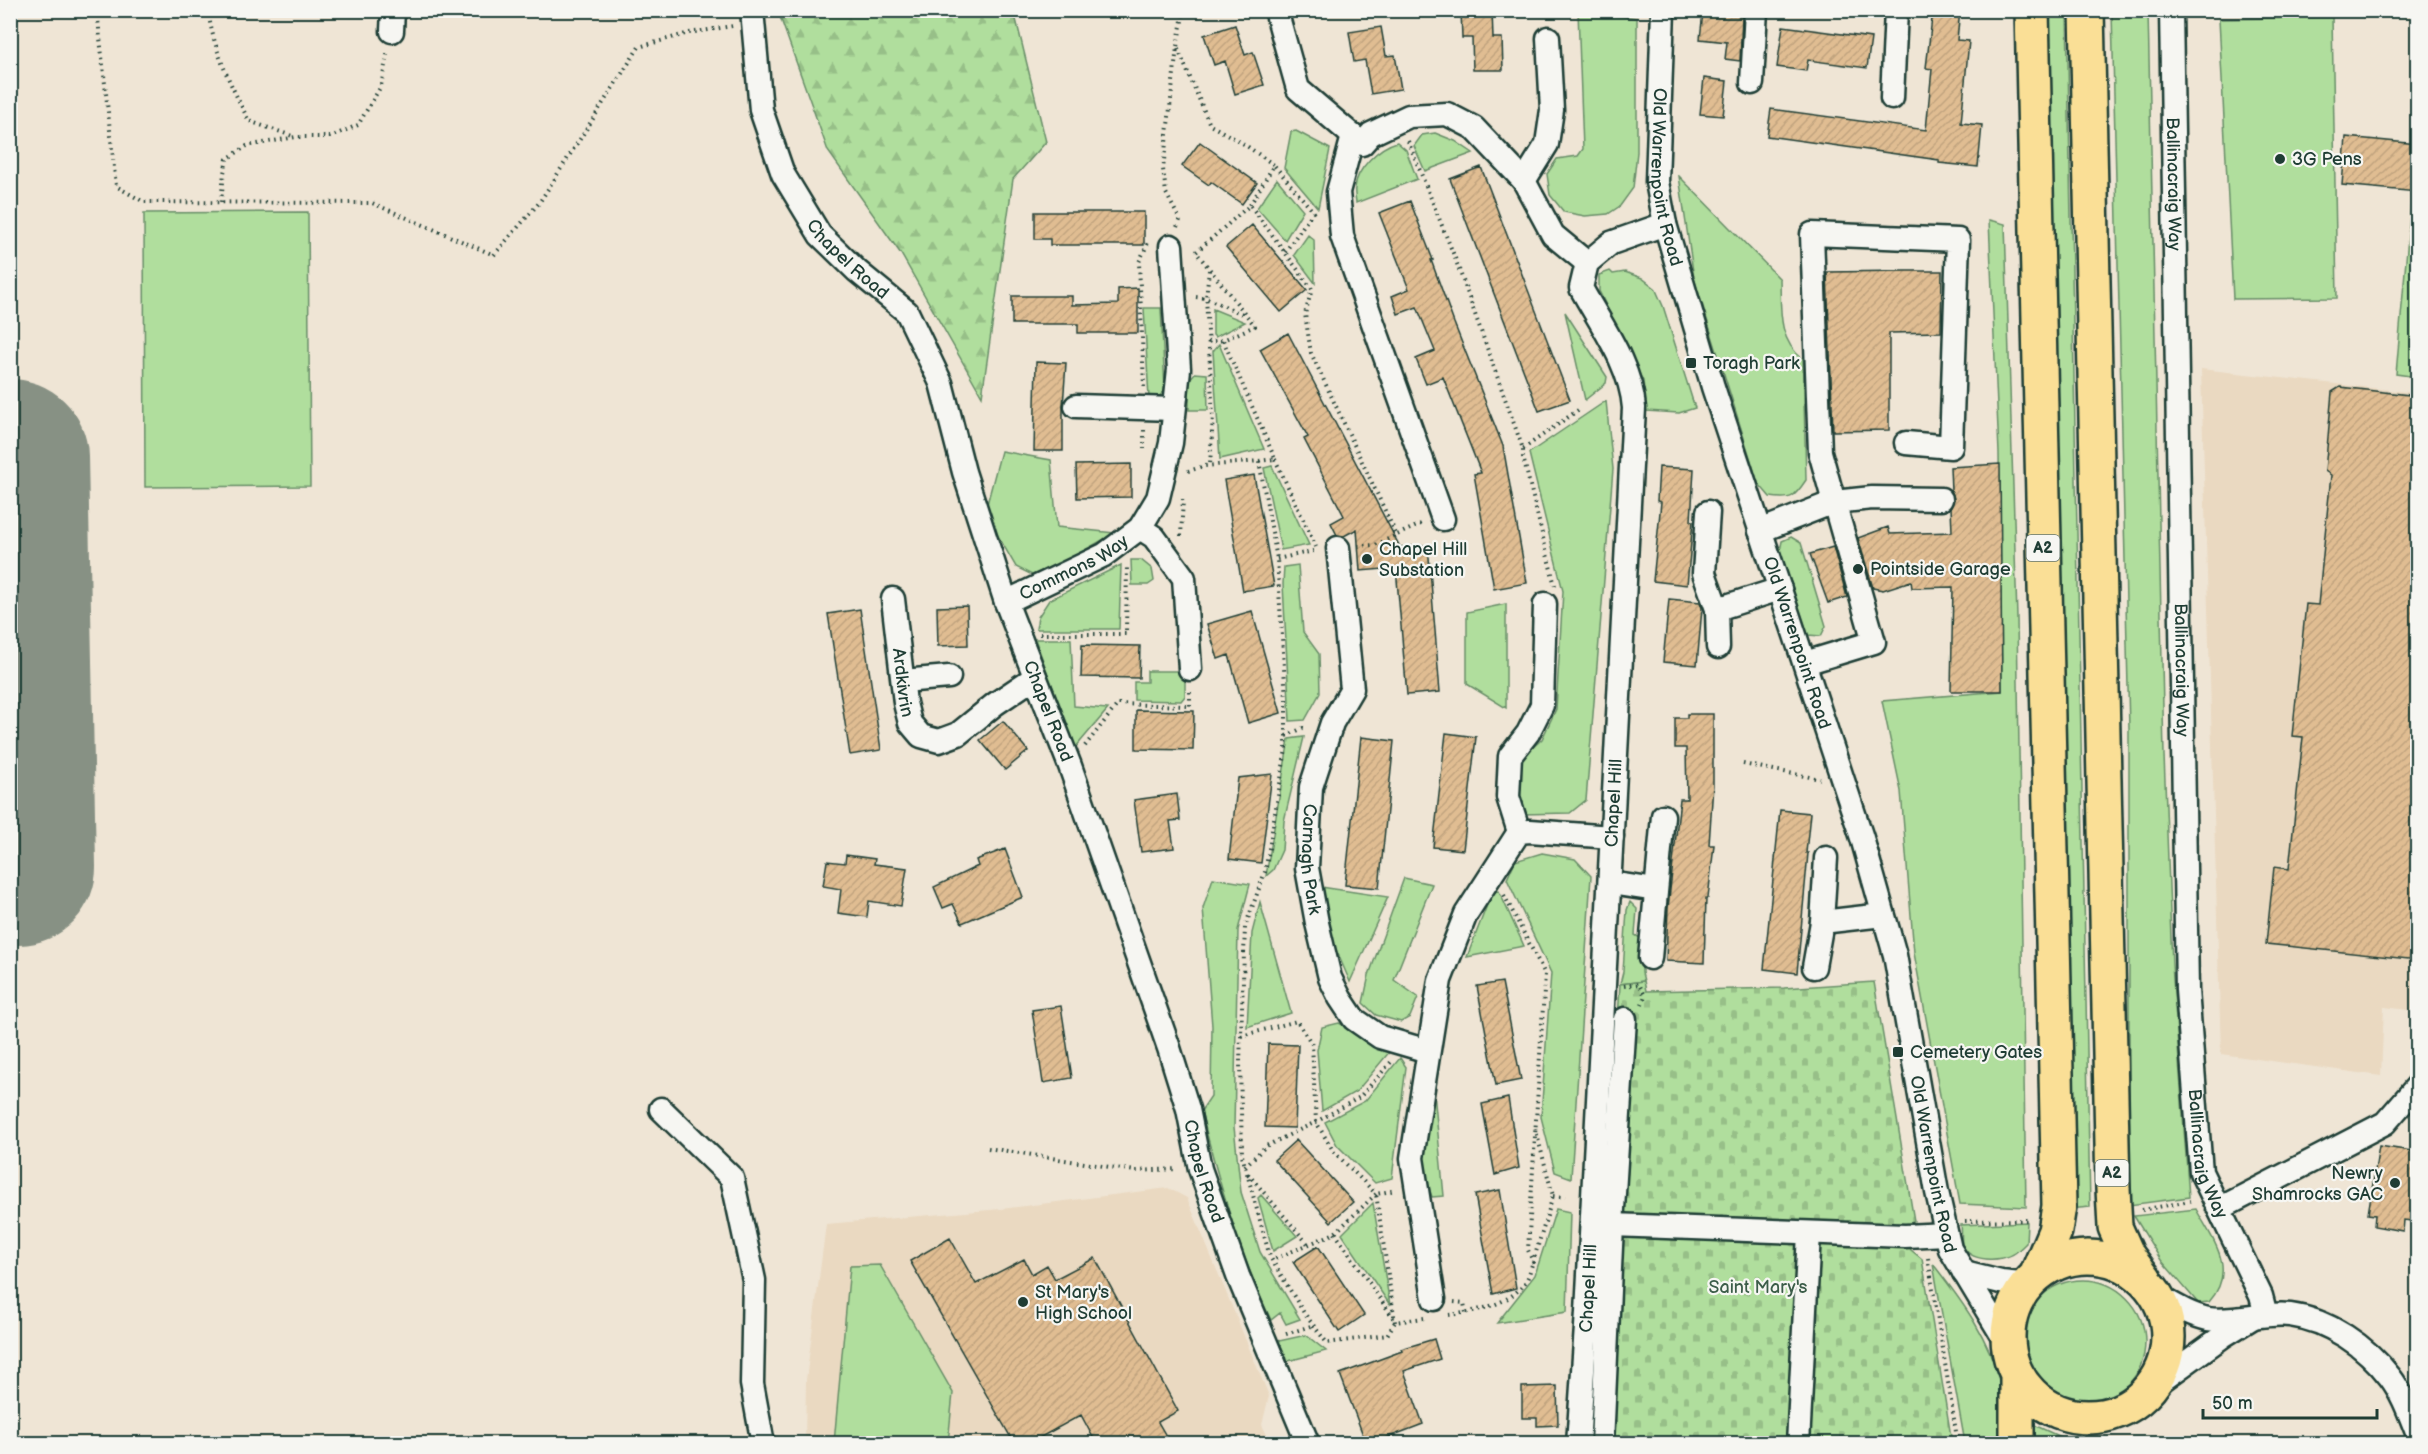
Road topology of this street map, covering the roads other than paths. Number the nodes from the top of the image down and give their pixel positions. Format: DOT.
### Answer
graph roads {
  1 [pos="1276,10"];
  2 [pos="1663,10"];
  3 [pos="1756,10"];
  4 [pos="1896,10"];
  5 [pos="2032,10"];
  6 [pos="2088,10"];
  7 [pos="2171,10"];
  8 [pos="752,17"];
  9 [pos="1548,38"];
  10 [pos="1752,83"];
  11 [pos="1892,98"];
  12 [pos="1353,136"];
  13 [pos="1524,181"];
  14 [pos="1665,224"];
  15 [pos="1173,236"];
  16 [pos="1587,263"];
  17 [pos="1076,406"];
  18 [pos="1174,409"];
  19 [pos="1906,443"];
  20 [pos="1941,499"];
  21 [pos="1834,502"];
  22 [pos="1708,512"];
  23 [pos="1437,520"];
  24 [pos="1140,528"];
  25 [pos="1760,531"];
  26 [pos="1338,548"];
  27 [pos="1780,590"];
  28 [pos="893,599"];
  29 [pos="1006,602"];
  30 [pos="1545,604"];
  31 [pos="1717,609"];
  32 [pos="1718,647"];
  33 [pos="1805,663"];
  34 [pos="1190,669"];
  35 [pos="949,677"];
  36 [pos="1035,677"];
  37 [pos="903,681"];
  38 [pos="1663,816"];
  39 [pos="1519,832"];
  40 [pos="1612,837"];
  41 [pos="1826,858"];
  42 [pos="1610,883"];
  43 [pos="1656,890"];
  44 [pos="1884,915"];
  45 [pos="1822,922"];
  46 [pos="1650,958"];
  47 [pos="1814,967"];
  48 [pos="1625,1019"];
  49 [pos="1428,1052"];
  50 [pos="2418,1085"];
  51 [pos="662,1109"];
  52 [pos="2216,1203"];
  53 [pos="1612,1225"];
  54 [pos="1938,1230"];
  55 [pos="1809,1233"];
  56 [pos="1964,1273"];
  57 [pos="2033,1280"];
  58 [pos="2151,1288"];
  59 [pos="1436,1311"];
  60 [pos="2259,1316"];
  61 [pos="2014,1362"];
  62 [pos="2140,1397"];
  63 [pos="2418,1435"];
  64 [pos="763,1443"];
  65 [pos="1308,1443"];
  66 [pos="1578,1443"];
  67 [pos="1602,1443"];
  68 [pos="1798,1443"];
  69 [pos="2017,1443"];
  70 [pos="2088,1443"];
  1 -- 12 [label="street"];
  2 -- 14 [label="street, Old Warrenpoint Road"];
  3 -- 10 [label="street"];
  4 -- 11 [label="street"];
  5 -- 57 [label="highway, A2"];
  6 -- 58 [label="highway, A2"];
  7 -- 52 [label="street, Ballinacraig Way"];
  8 -- 29 [label="street, Chapel Road"];
  9 -- 13 [label="street"];
  12 -- 13 [label="street"];
  12 -- 23 [label="street"];
  13 -- 16 [label="street"];
  14 -- 16 [label="street"];
  14 -- 25 [label="street, Old Warrenpoint Road"];
  15 -- 18 [label="street, Commons Way"];
  16 -- 40 [label="street, Chapel Hill"];
  17 -- 18 [label="street"];
  18 -- 24 [label="street, Commons Way"];
  19 -- 21 [label="street"];
  20 -- 21 [label="street"];
  21 -- 25 [label="street"];
  21 -- 33 [label="street"];
  22 -- 31 [label="street"];
  24 -- 29 [label="street, Commons Way"];
  24 -- 34 [label="street, Commons Way"];
  25 -- 27 [label="street, Old Warrenpoint Road"];
  26 -- 49 [label="street, Carnagh Park"];
  27 -- 31 [label="street"];
  27 -- 33 [label="street, Old Warrenpoint Road"];
  28 -- 37 [label="street, Ardkivrin"];
  29 -- 36 [label="street, Chapel Road"];
  30 -- 39 [label="street"];
  31 -- 32 [label="street"];
  33 -- 44 [label="street, Old Warrenpoint Road"];
  35 -- 37 [label="street"];
  36 -- 37 [label="street, Ardkivrin"];
  36 -- 65 [label="street, Chapel Road"];
  38 -- 43 [label="street"];
  39 -- 40 [label="street"];
  39 -- 49 [label="street"];
  40 -- 42 [label="street, Chapel Hill"];
  41 -- 45 [label="street"];
  42 -- 43 [label="street"];
  42 -- 66 [label="street, Chapel Hill"];
  43 -- 46 [label="street"];
  44 -- 45 [label="street"];
  44 -- 54 [label="street, Old Warrenpoint Road"];
  45 -- 47 [label="street"];
  48 -- 53 [label="street"];
  49 -- 59 [label="street"];
  50 -- 52 [label="street"];
  51 -- 64 [label="street"];
  52 -- 60 [label="street, Ballinacraig Way"];
  53 -- 55 [label="street"];
  53 -- 67 [label="street"];
  54 -- 55 [label="street"];
  54 -- 56 [label="street, Old Warrenpoint Road"];
  55 -- 68 [label="street"];
  56 -- 57 [label="street, Old Warrenpoint Road"];
  56 -- 61 [label="street, Old Warrenpoint Road"];
  57 -- 58 [label="highway"];
  57 -- 61 [label="highway, A2"];
  58 -- 60 [label="street"];
  58 -- 62 [label="highway, A2"];
  60 -- 62 [label="street"];
  60 -- 63 [label="street"];
  61 -- 62 [label="highway"];
  61 -- 69 [label="highway, A2"];
  62 -- 70 [label="highway"];
}
